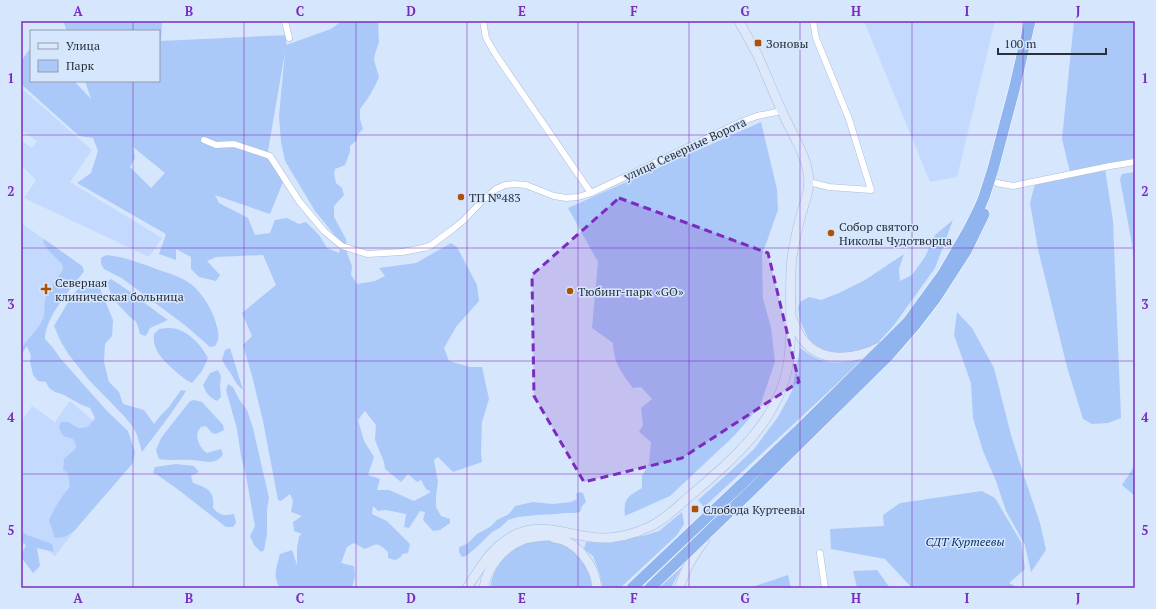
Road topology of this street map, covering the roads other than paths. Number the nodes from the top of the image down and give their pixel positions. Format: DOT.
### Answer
graph roads {
  1 [pos="285,21"];
  2 [pos="483,21"];
  3 [pos="739,21"];
  4 [pos="813,21"];
  5 [pos="1030,21"];
  6 [pos="1036,21"];
  7 [pos="289,38"];
  8 [pos="782,111"];
  9 [pos="204,140"];
  10 [pos="1135,162"];
  11 [pos="809,182"];
  12 [pos="997,183"];
  13 [pos="591,193"];
  14 [pos="791,315"];
  15 [pos="888,342"];
  16 [pos="717,524"];
  17 [pos="579,535"];
  18 [pos="537,536"];
  19 [pos="820,553"];
  20 [pos="486,560"];
  21 [pos="467,588"];
  22 [pos="480,588"];
  23 [pos="484,588"];
  24 [pos="597,588"];
  25 [pos="632,588"];
  26 [pos="650,588"];
  27 [pos="679,588"];
  28 [pos="824,588"];
  1 -- 7 [label="street"];
  2 -- 13 [label="street"];
  3 -- 8 [label="street"];
  4 -- 11 [label="street"];
  5 -- 15 [label="highway"];
  6 -- 12 [label="highway"];
  8 -- 11 [label="street"];
  8 -- 13 [label="street, улица Северные Ворота"];
  9 -- 13 [label="street, улица Северные Ворота"];
  10 -- 12 [label="street"];
  11 -- 14 [label="street"];
  12 -- 16 [label="highway"];
  14 -- 15 [label="street"];
  14 -- 17 [label="street"];
  15 -- 25 [label="highway"];
  16 -- 26 [label="highway"];
  16 -- 27 [label="street"];
  17 -- 18 [label="street"];
  17 -- 20 [label="street"];
  18 -- 23 [label="street"];
  18 -- 24 [label="street"];
  19 -- 28 [label="street"];
  20 -- 21 [label="street"];
  20 -- 22 [label="street"];
}
